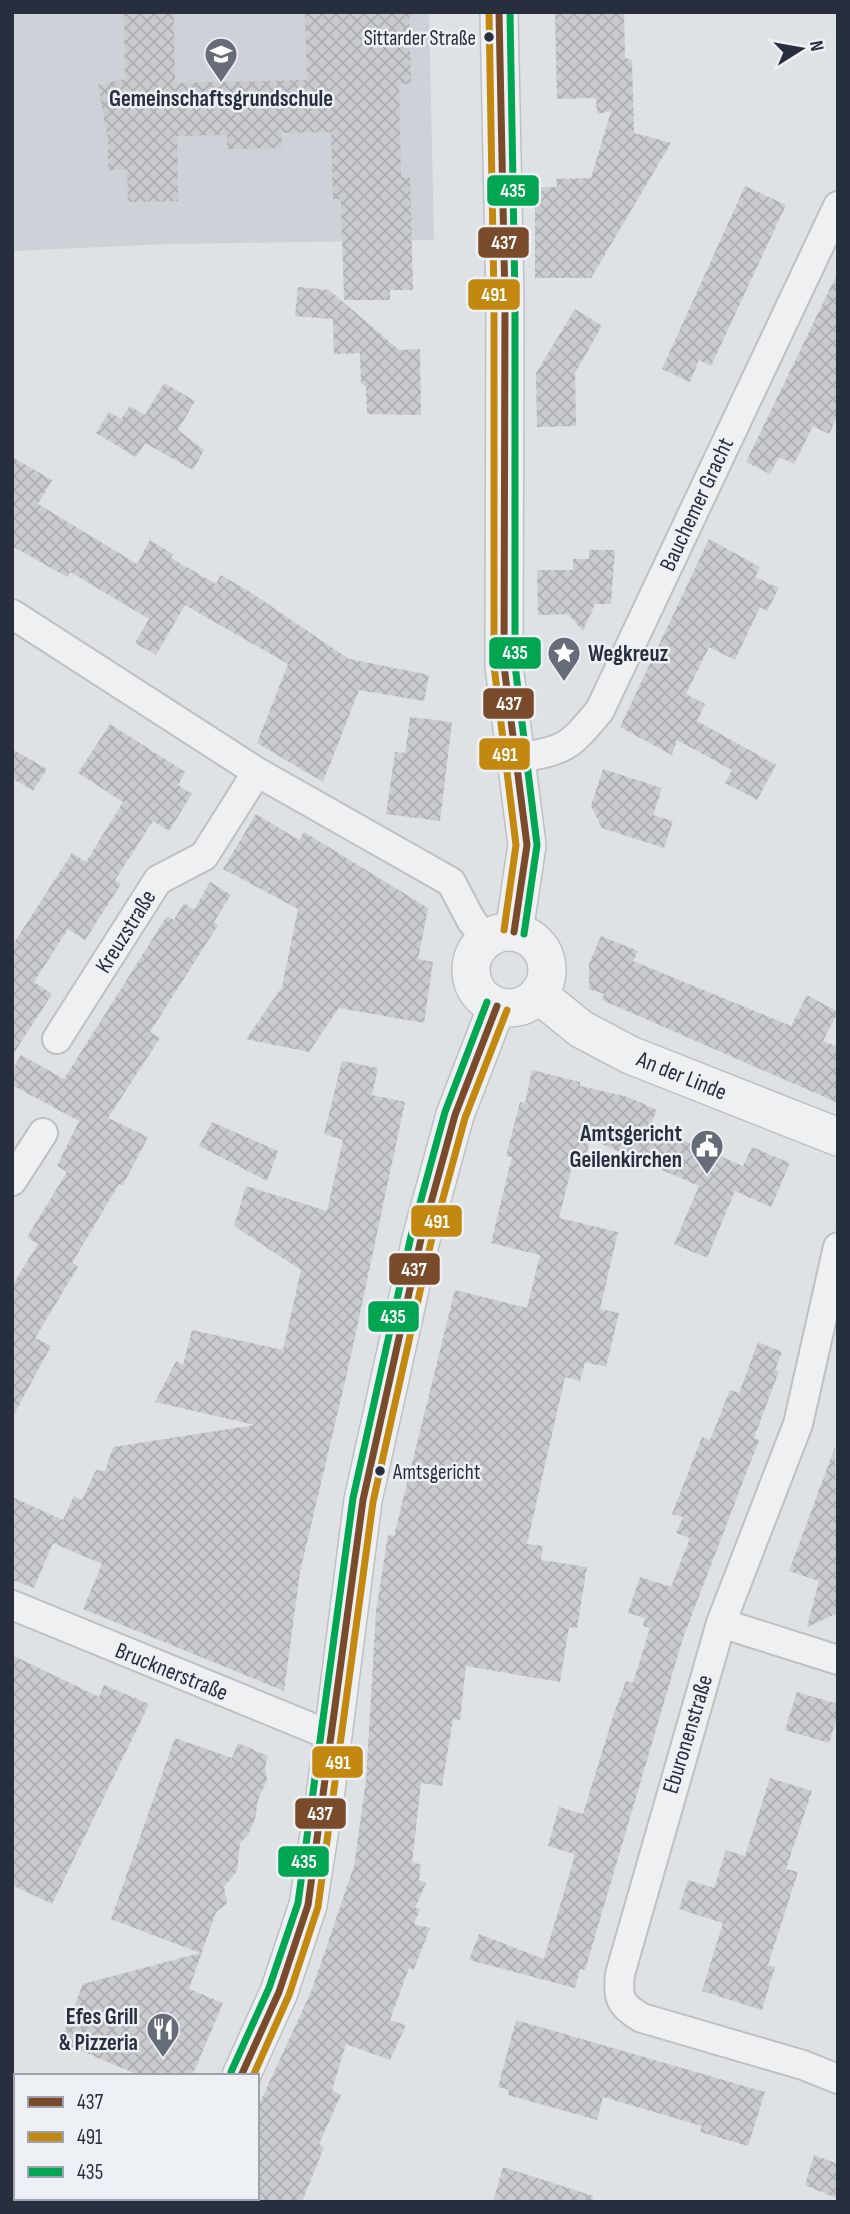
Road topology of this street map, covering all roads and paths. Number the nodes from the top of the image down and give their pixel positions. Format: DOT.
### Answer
graph roads {
  1 [pos="499,12"];
  2 [pos="838,206"];
  3 [pos="12,614"];
  4 [pos="515,759"];
  5 [pos="257,772"];
  6 [pos="500,935"];
  7 [pos="538,994"];
  8 [pos="497,1006"];
  9 [pos="57,1039"];
  10 [pos="43,1133"];
  11 [pos="838,1138"];
  12 [pos="12,1181"];
  13 [pos="838,1247"];
  14 [pos="12,1605"];
  15 [pos="721,1623"];
  16 [pos="838,1660"];
  17 [pos="332,1736"];
  18 [pos="243,2074"];
  19 [pos="838,2079"];
  1 -- 4 [label="street"];
  2 -- 4 [label="street, Bauchemer Gracht"];
  3 -- 5 [label="street"];
  4 -- 6 [label="street"];
  5 -- 6 [label="street"];
  5 -- 9 [label="street, Kreuzstraße"];
  6 -- 7 [label="street"];
  6 -- 8 [label="street"];
  7 -- 8 [label="street"];
  7 -- 11 [label="street, An der Linde"];
  8 -- 17 [label="street"];
  10 -- 12 [label="street"];
  13 -- 15 [label="street, Eburonenstraße"];
  14 -- 17 [label="street, Brucknerstraße"];
  15 -- 16 [label="street"];
  15 -- 19 [label="street, Eburonenstraße"];
  17 -- 18 [label="street"];
}
